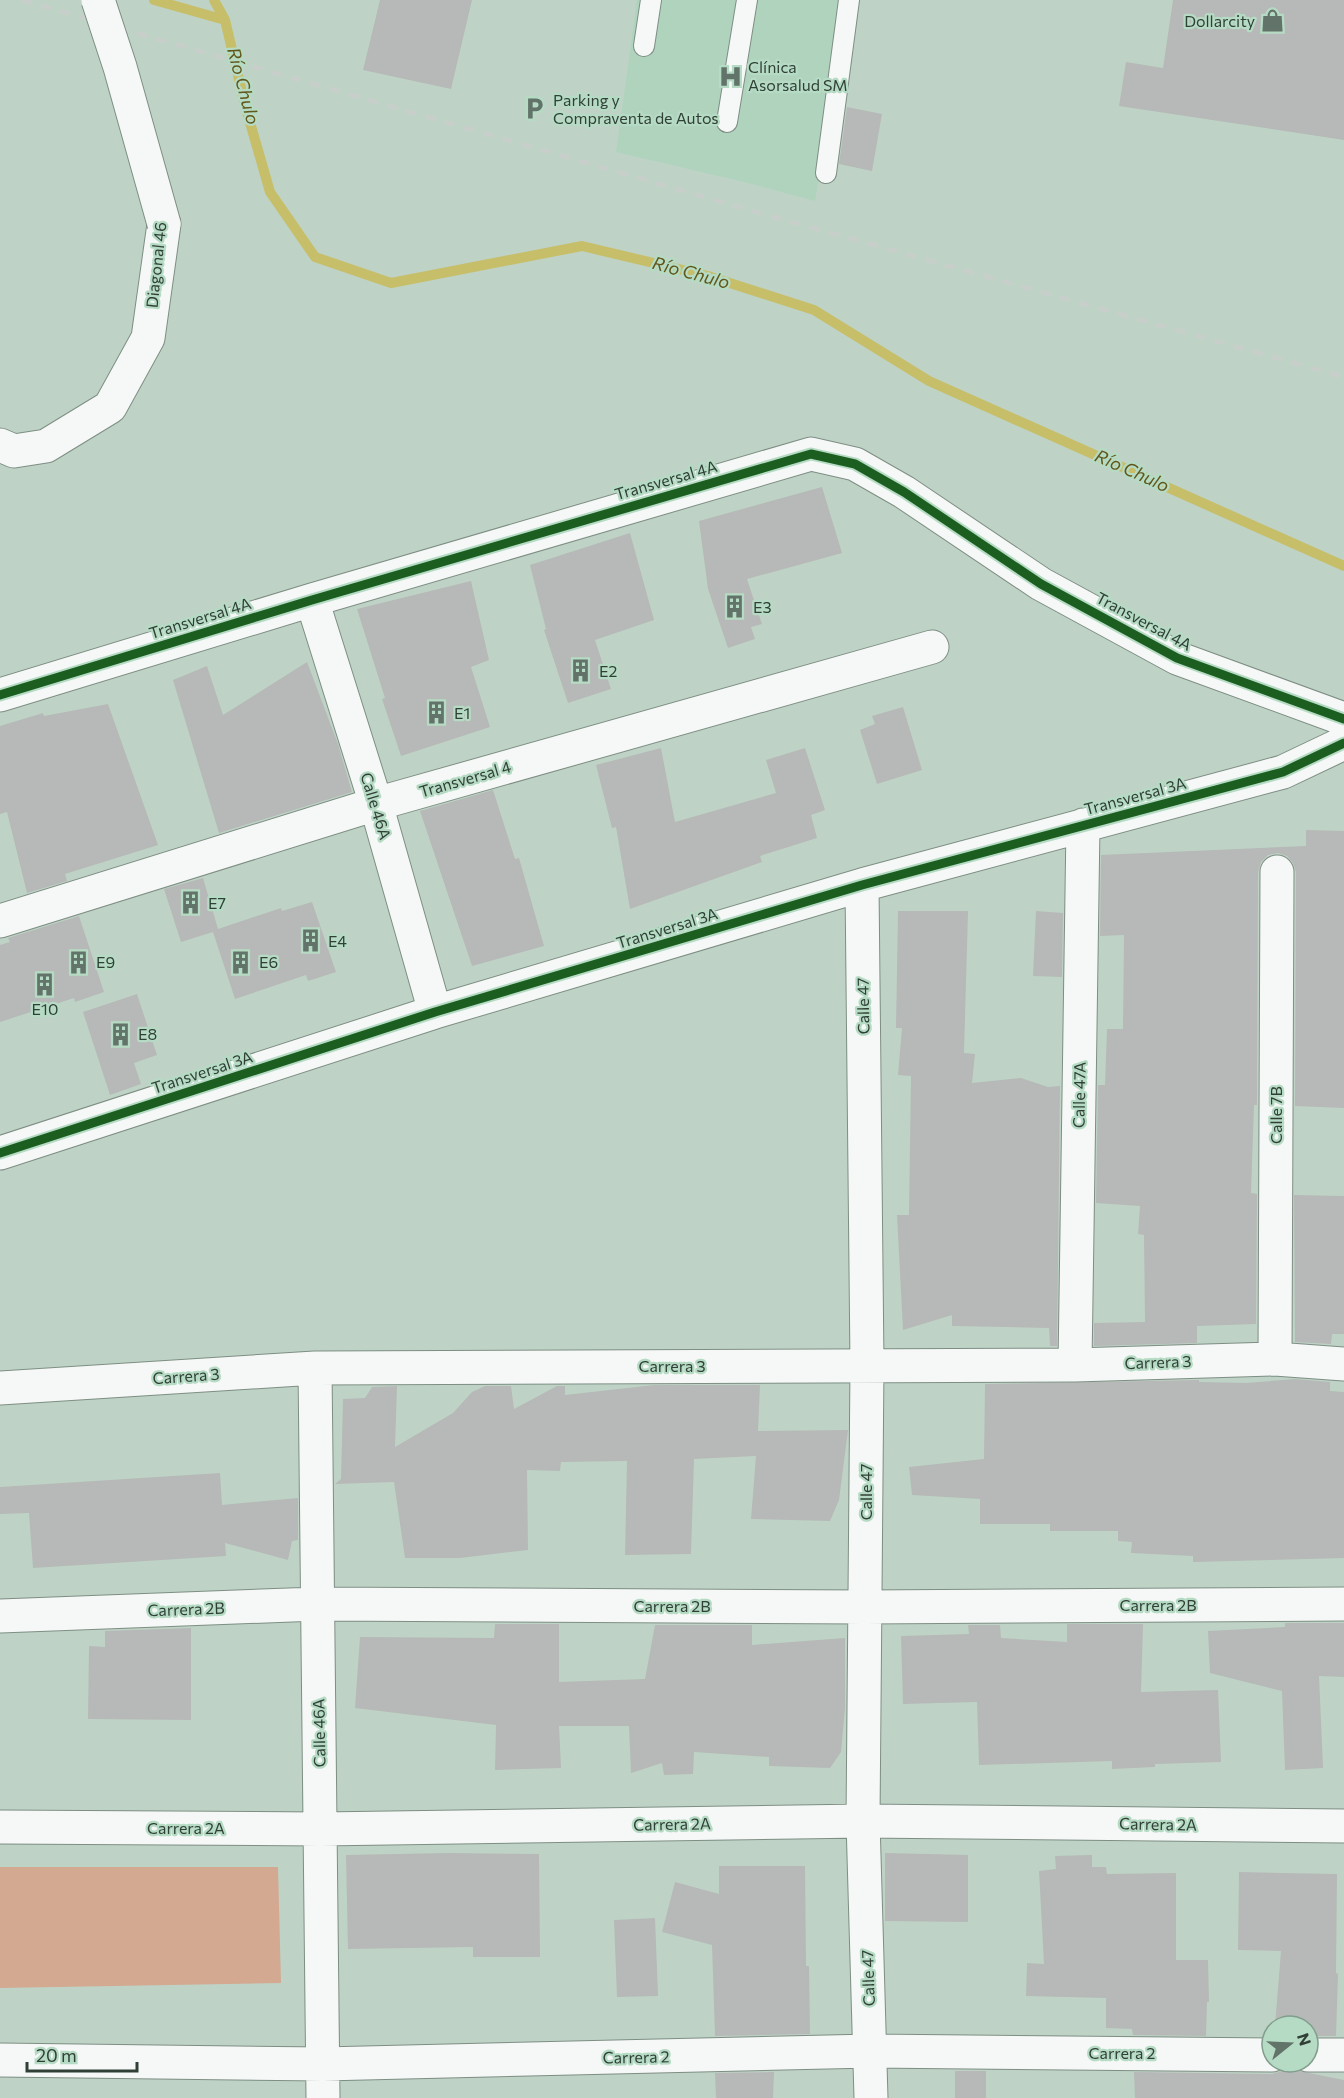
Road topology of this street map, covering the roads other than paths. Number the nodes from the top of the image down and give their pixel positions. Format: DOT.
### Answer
graph roads {
  1 [pos="98,0"];
  2 [pos="651,0"];
  3 [pos="747,0"];
  4 [pos="849,0"];
  5 [pos="644,46"];
  6 [pos="727,122"];
  7 [pos="826,173"];
  8 [pos="0,445"];
  9 [pos="312,600"];
  10 [pos="932,647"];
  11 [pos="0,695"];
  12 [pos="1344,719"];
  13 [pos="1344,742"];
  14 [pos="376,804"];
  15 [pos="1083,825"];
  16 [pos="1277,872"];
  17 [pos="862,885"];
  18 [pos="0,921"];
  19 [pos="435,1012"];
  20 [pos="0,1154"];
  21 [pos="1275,1359"];
  22 [pos="1344,1364"];
  23 [pos="867,1365"];
  24 [pos="1076,1365"];
  25 [pos="315,1368"];
  26 [pos="0,1388"];
  27 [pos="316,1604"];
  28 [pos="1344,1604"];
  29 [pos="866,1607"];
  30 [pos="0,1616"];
  31 [pos="863,1821"];
  32 [pos="1344,1826"];
  33 [pos="0,1827"];
  34 [pos="321,1829"];
  35 [pos="871,2051"];
  36 [pos="1260,2055"];
  37 [pos="1320,2055"];
  38 [pos="1344,2055"];
  39 [pos="0,2060"];
  40 [pos="323,2064"];
  41 [pos="323,2098"];
  42 [pos="871,2098"];
  1 -- 8 [label="street, Diagonal 46, bridge"];
  2 -- 5 [label="lane"];
  3 -- 6 [label="lane"];
  4 -- 7 [label="lane"];
  9 -- 11 [label="street, Transversal 4A"];
  9 -- 12 [label="street, Transversal 4A"];
  9 -- 14 [label="street, Calle 46A"];
  10 -- 14 [label="street, Transversal 4"];
  13 -- 15 [label="street, Transversal 3A"];
  14 -- 18 [label="street, Transversal 4"];
  14 -- 19 [label="street, Calle 46A"];
  15 -- 17 [label="street, Transversal 3A"];
  15 -- 24 [label="street, Calle 47A"];
  16 -- 21 [label="street, Calle 7B"];
  17 -- 19 [label="street, Transversal 3A"];
  17 -- 23 [label="street, Calle 47"];
  19 -- 20 [label="street, Transversal 3A"];
  21 -- 22 [label="street, Carrera 3"];
  21 -- 24 [label="street, Carrera 3"];
  23 -- 24 [label="street, Carrera 3"];
  23 -- 25 [label="street, Carrera 3"];
  23 -- 29 [label="street, Calle 47"];
  25 -- 26 [label="street, Carrera 3"];
  25 -- 27 [label="street, Calle 46A"];
  27 -- 29 [label="street, Carrera 2B"];
  27 -- 30 [label="street, Carrera 2B"];
  27 -- 34 [label="street, Calle 46A"];
  28 -- 29 [label="street, Carrera 2B"];
  29 -- 31 [label="street, Calle 47"];
  31 -- 32 [label="street, Carrera 2A"];
  31 -- 34 [label="street, Carrera 2A"];
  31 -- 35 [label="street, Calle 47"];
  33 -- 34 [label="street, Carrera 2A"];
  34 -- 40 [label="street, Calle 46A"];
  35 -- 36 [label="street, Carrera 2"];
  35 -- 40 [label="street, Carrera 2"];
  35 -- 42 [label="street, Calle 47"];
  37 -- 38 [label="street"];
  39 -- 40 [label="street, Carrera 2"];
  40 -- 41 [label="street, Calle 46A"];
}
